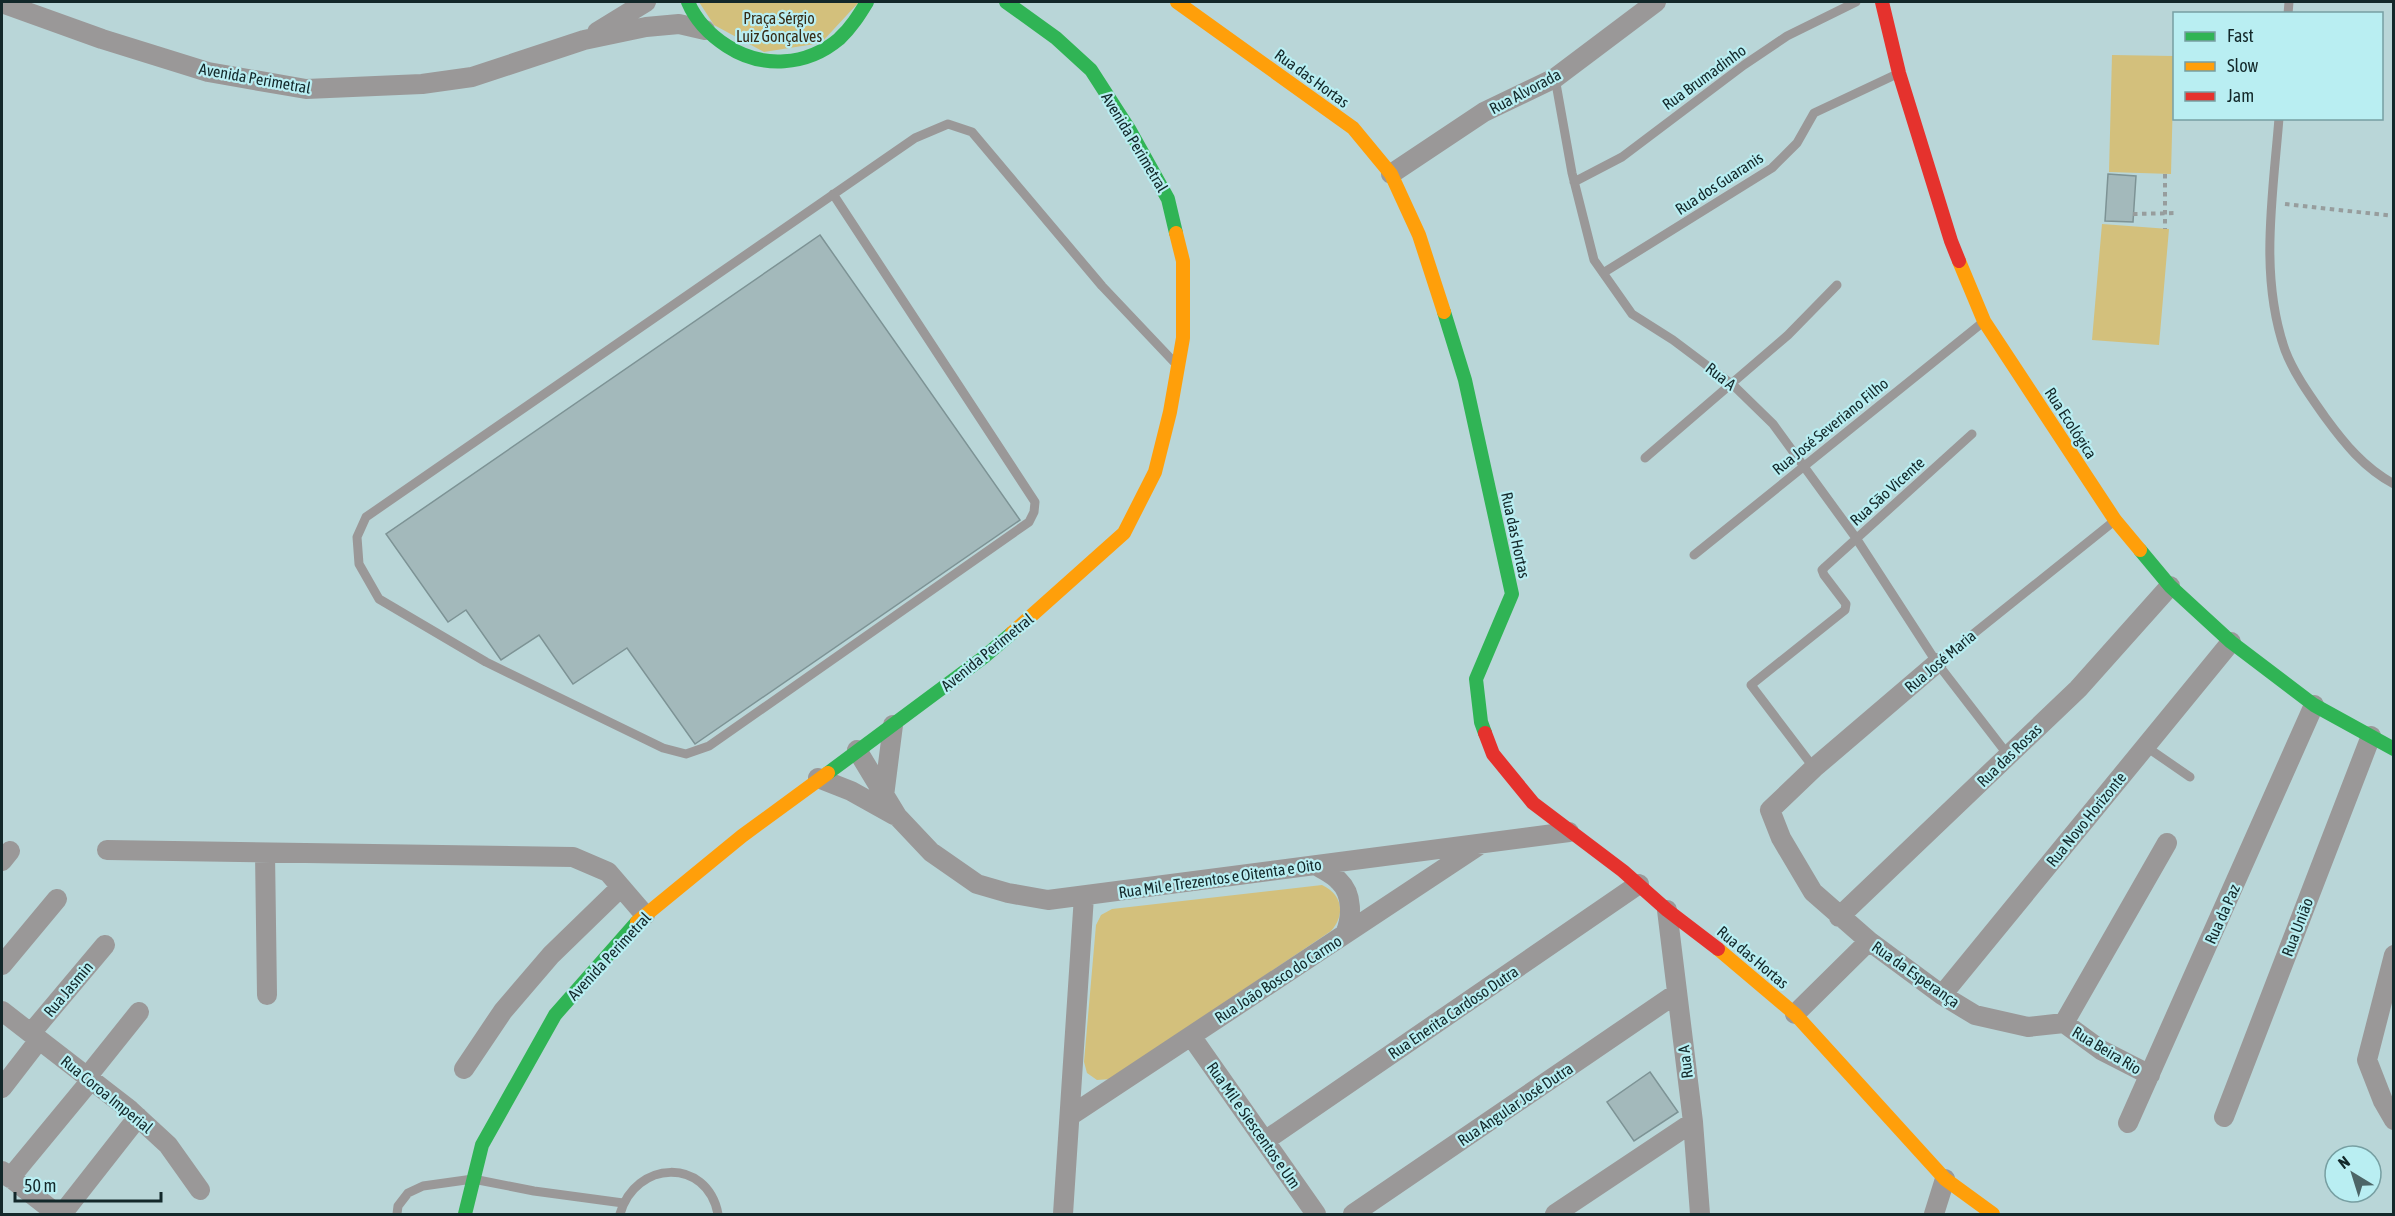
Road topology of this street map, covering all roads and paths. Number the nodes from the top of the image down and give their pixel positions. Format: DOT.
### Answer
graph roads {
  1 [pos="646,2"];
  2 [pos="688,2"];
  3 [pos="867,2"];
  4 [pos="874,2"];
  5 [pos="1006,2"];
  6 [pos="1177,2"];
  7 [pos="1656,2"];
  8 [pos="1856,2"];
  9 [pos="1882,2"];
  10 [pos="2,3"];
  11 [pos="1191,8"];
  12 [pos="858,20"];
  13 [pos="705,30"];
  14 [pos="584,40"];
  15 [pos="1899,73"];
  16 [pos="1555,78"];
  17 [pos="2279,120"];
  18 [pos="1391,174"];
  19 [pos="2165,174"];
  20 [pos="1574,182"];
  21 [pos="833,194"];
  22 [pos="2272,202"];
  23 [pos="2177,213"];
  24 [pos="2133,214"];
  25 [pos="2166,214"];
  26 [pos="2394,216"];
  27 [pos="2165,229"];
  28 [pos="1603,273"];
  29 [pos="1837,285"];
  30 [pos="1984,321"];
  31 [pos="1179,369"];
  32 [pos="1733,385"];
  33 [pos="1972,434"];
  34 [pos="1645,458"];
  35 [pos="1803,466"];
  36 [pos="2394,484"];
  37 [pos="2115,520"];
  38 [pos="1856,538"];
  39 [pos="1694,555"];
  40 [pos="2170,586"];
  41 [pos="2231,642"];
  42 [pos="1937,663"];
  43 [pos="2314,705"];
  44 [pos="893,724"];
  45 [pos="2371,736"];
  46 [pos="2145,746"];
  47 [pos="2394,749"];
  48 [pos="857,750"];
  49 [pos="2008,755"];
  50 [pos="1814,768"];
  51 [pos="2190,777"];
  52 [pos="818,778"];
  53 [pos="884,796"];
  54 [pos="1770,810"];
  55 [pos="897,816"];
  56 [pos="1569,832"];
  57 [pos="1485,841"];
  58 [pos="2167,843"];
  59 [pos="107,850"];
  60 [pos="265,853"];
  61 [pos="1316,865"];
  62 [pos="1639,884"];
  63 [pos="621,887"];
  64 [pos="1084,896"];
  65 [pos="57,899"];
  66 [pos="1667,910"];
  67 [pos="645,915"];
  68 [pos="1839,917"];
  69 [pos="1346,934"];
  70 [pos="1869,941"];
  71 [pos="105,945"];
  72 [pos="2394,955"];
  73 [pos="2,965"];
  74 [pos="1677,993"];
  75 [pos="267,995"];
  76 [pos="1942,995"];
  77 [pos="2,1011"];
  78 [pos="139,1012"];
  79 [pos="1795,1014"];
  80 [pos="2064,1023"];
  81 [pos="1191,1036"];
  82 [pos="35,1037"];
  83 [pos="464,1069"];
  84 [pos="2150,1075"];
  85 [pos="89,1078"];
  86 [pos="2,1088"];
  87 [pos="1070,1116"];
  88 [pos="138,1117"];
  89 [pos="2224,1117"];
  90 [pos="2394,1120"];
  91 [pos="1693,1122"];
  92 [pos="2128,1123"];
  93 [pos="1266,1140"];
  94 [pos="6,1175"];
  95 [pos="473,1179"];
  96 [pos="1945,1179"];
  97 [pos="200,1190"];
  98 [pos="623,1203"];
  99 [pos="57,1215"];
  100 [pos="62,1215"];
  101 [pos="397,1215"];
  102 [pos="465,1215"];
  103 [pos="620,1215"];
  104 [pos="718,1215"];
  105 [pos="1063,1215"];
  106 [pos="1316,1215"];
  107 [pos="1353,1215"];
  108 [pos="1556,1215"];
  109 [pos="1700,1215"];
  110 [pos="1934,1215"];
  111 [pos="1993,1215"];
  1 -- 14 [label="street, Avenida Perimetral"];
  2 -- 13 [label="street"];
  3 -- 12 [label="street"];
  4 -- 12 [label="street"];
  5 -- 31 [label="street, Avenida Perimetral"];
  6 -- 11 [label="street, Rua das Hortas"];
  7 -- 16 [label="street, Rua Alvorada"];
  8 -- 20 [label="lane, Rua Brumadinho"];
  9 -- 15 [label="street, Rua Ecológica"];
  10 -- 14 [label="street, Avenida Perimetral"];
  11 -- 18 [label="street, Rua das Hortas"];
  12 -- 13 [label="street"];
  13 -- 14 [label="street, Avenida Perimetral"];
  15 -- 28 [label="lane, Rua dos Guaranis"];
  15 -- 30 [label="street, Rua Ecológica"];
  16 -- 18 [label="street, Rua Alvorada"];
  16 -- 20 [label="lane, Rua A"];
  17 -- 22 [label="lane"];
  18 -- 56 [label="street, Rua das Hortas"];
  19 -- 25 [label="path"];
  20 -- 28 [label="lane, Rua A"];
  21 -- 21 [label="lane"];
  21 -- 31 [label="lane"];
  22 -- 26 [label="path"];
  22 -- 36 [label="lane"];
  23 -- 25 [label="path"];
  24 -- 25 [label="path"];
  25 -- 27 [label="path"];
  28 -- 32 [label="lane, Rua A"];
  29 -- 32 [label="lane"];
  30 -- 35 [label="lane, Rua José Severiano Filho"];
  30 -- 37 [label="street, Rua Ecológica"];
  31 -- 44 [label="street, Avenida Perimetral"];
  32 -- 34 [label="lane"];
  32 -- 35 [label="lane, Rua A"];
  33 -- 38 [label="lane, Rua São Vicente"];
  35 -- 38 [label="lane, Rua A"];
  35 -- 39 [label="lane, Rua José Severiano Filho"];
  37 -- 40 [label="street, Rua Ecológica"];
  37 -- 42 [label="lane, Rua José Maria"];
  38 -- 42 [label="lane, Rua A"];
  38 -- 50 [label="lane, Rua São Vicente"];
  40 -- 41 [label="street, Rua Ecológica"];
  40 -- 49 [label="street, Rua das Rosas"];
  41 -- 43 [label="street, Rua Ecológica"];
  41 -- 46 [label="street, Rua Novo Horizonte"];
  42 -- 49 [label="lane, Rua A"];
  42 -- 50 [label="street, Rua José Maria"];
  43 -- 45 [label="street, Rua Ecológica"];
  43 -- 84 [label="street, Rua da Paz"];
  44 -- 48 [label="street, Avenida Perimetral"];
  44 -- 53 [label="street"];
  45 -- 47 [label="street, Rua Ecológica"];
  45 -- 89 [label="street, Rua União"];
  46 -- 51 [label="lane"];
  46 -- 76 [label="street, Rua Novo Horizonte"];
  48 -- 52 [label="street, Avenida Perimetral"];
  48 -- 53 [label="street, Rua Mil e Trezentos e Oitenta e Oito"];
  49 -- 68 [label="street, Rua das Rosas"];
  50 -- 54 [label="street, Rua José Maria"];
  52 -- 55 [label="street, Rua Mil e Trezentos e Oitenta e Oito"];
  52 -- 67 [label="street, Avenida Perimetral"];
  53 -- 55 [label="street, Rua Mil e Trezentos e Oitenta e Oito"];
  54 -- 68 [label="street, Rua da Esperança"];
  55 -- 64 [label="street, Rua Mil e Trezentos e Oitenta e Oito"];
  56 -- 57 [label="street, Rua Mil e Trezentos e Oitenta e Oito"];
  56 -- 62 [label="street, Rua das Hortas"];
  57 -- 61 [label="street, Rua Mil e Trezentos e Oitenta e Oito"];
  57 -- 69 [label="street, Rua João Bosco do Carmo"];
  58 -- 80 [label="street"];
  59 -- 60 [label="street"];
  60 -- 63 [label="street"];
  60 -- 75 [label="street"];
  61 -- 64 [label="street, Rua Mil e Trezentos e Oitenta e Oito"];
  61 -- 69 [label="street"];
  62 -- 66 [label="street, Rua das Hortas"];
  62 -- 93 [label="street, Rua Enerita Cardoso Dutra"];
  63 -- 67 [label="street"];
  63 -- 83 [label="street"];
  64 -- 87 [label="street"];
  65 -- 73 [label="street"];
  66 -- 74 [label="street, Rua A"];
  66 -- 79 [label="street, Rua das Hortas"];
  67 -- 95 [label="street, Avenida Perimetral"];
  68 -- 70 [label="street, Rua da Esperança"];
  69 -- 81 [label="street, Rua João Bosco do Carmo"];
  70 -- 76 [label="street, Rua da Esperança"];
  70 -- 79 [label="street"];
  71 -- 82 [label="street, Rua Jasmin"];
  72 -- 90 [label="street"];
  74 -- 91 [label="street, Rua A"];
  74 -- 107 [label="street, Rua Angular José Dutra"];
  76 -- 80 [label="street, Rua da Esperança"];
  77 -- 82 [label="street, Rua Coroa Imperial"];
  78 -- 85 [label="street"];
  79 -- 96 [label="street, Rua das Hortas"];
  80 -- 84 [label="street, Rua Beira Rio"];
  81 -- 87 [label="street, Rua João Bosco do Carmo"];
  81 -- 93 [label="street, Rua Mil e Siescentos e Um"];
  82 -- 85 [label="street, Rua Coroa Imperial"];
  82 -- 86 [label="street, Rua Jasmin"];
  84 -- 92 [label="street, Rua da Paz"];
  85 -- 88 [label="street, Rua Coroa Imperial"];
  85 -- 94 [label="street"];
  87 -- 105 [label="street"];
  88 -- 97 [label="street, Rua Coroa Imperial"];
  88 -- 100 [label="street"];
  91 -- 108 [label="street"];
  91 -- 109 [label="street, Rua A"];
  93 -- 106 [label="street, Rua Mil e Siescentos e Um"];
  94 -- 99 [label="street"];
  95 -- 98 [label="lane"];
  95 -- 101 [label="lane"];
  95 -- 102 [label="street, Avenida Perimetral"];
  96 -- 110 [label="street"];
  96 -- 111 [label="street, Rua das Hortas"];
  98 -- 103 [label="lane"];
  98 -- 104 [label="lane"];
}
